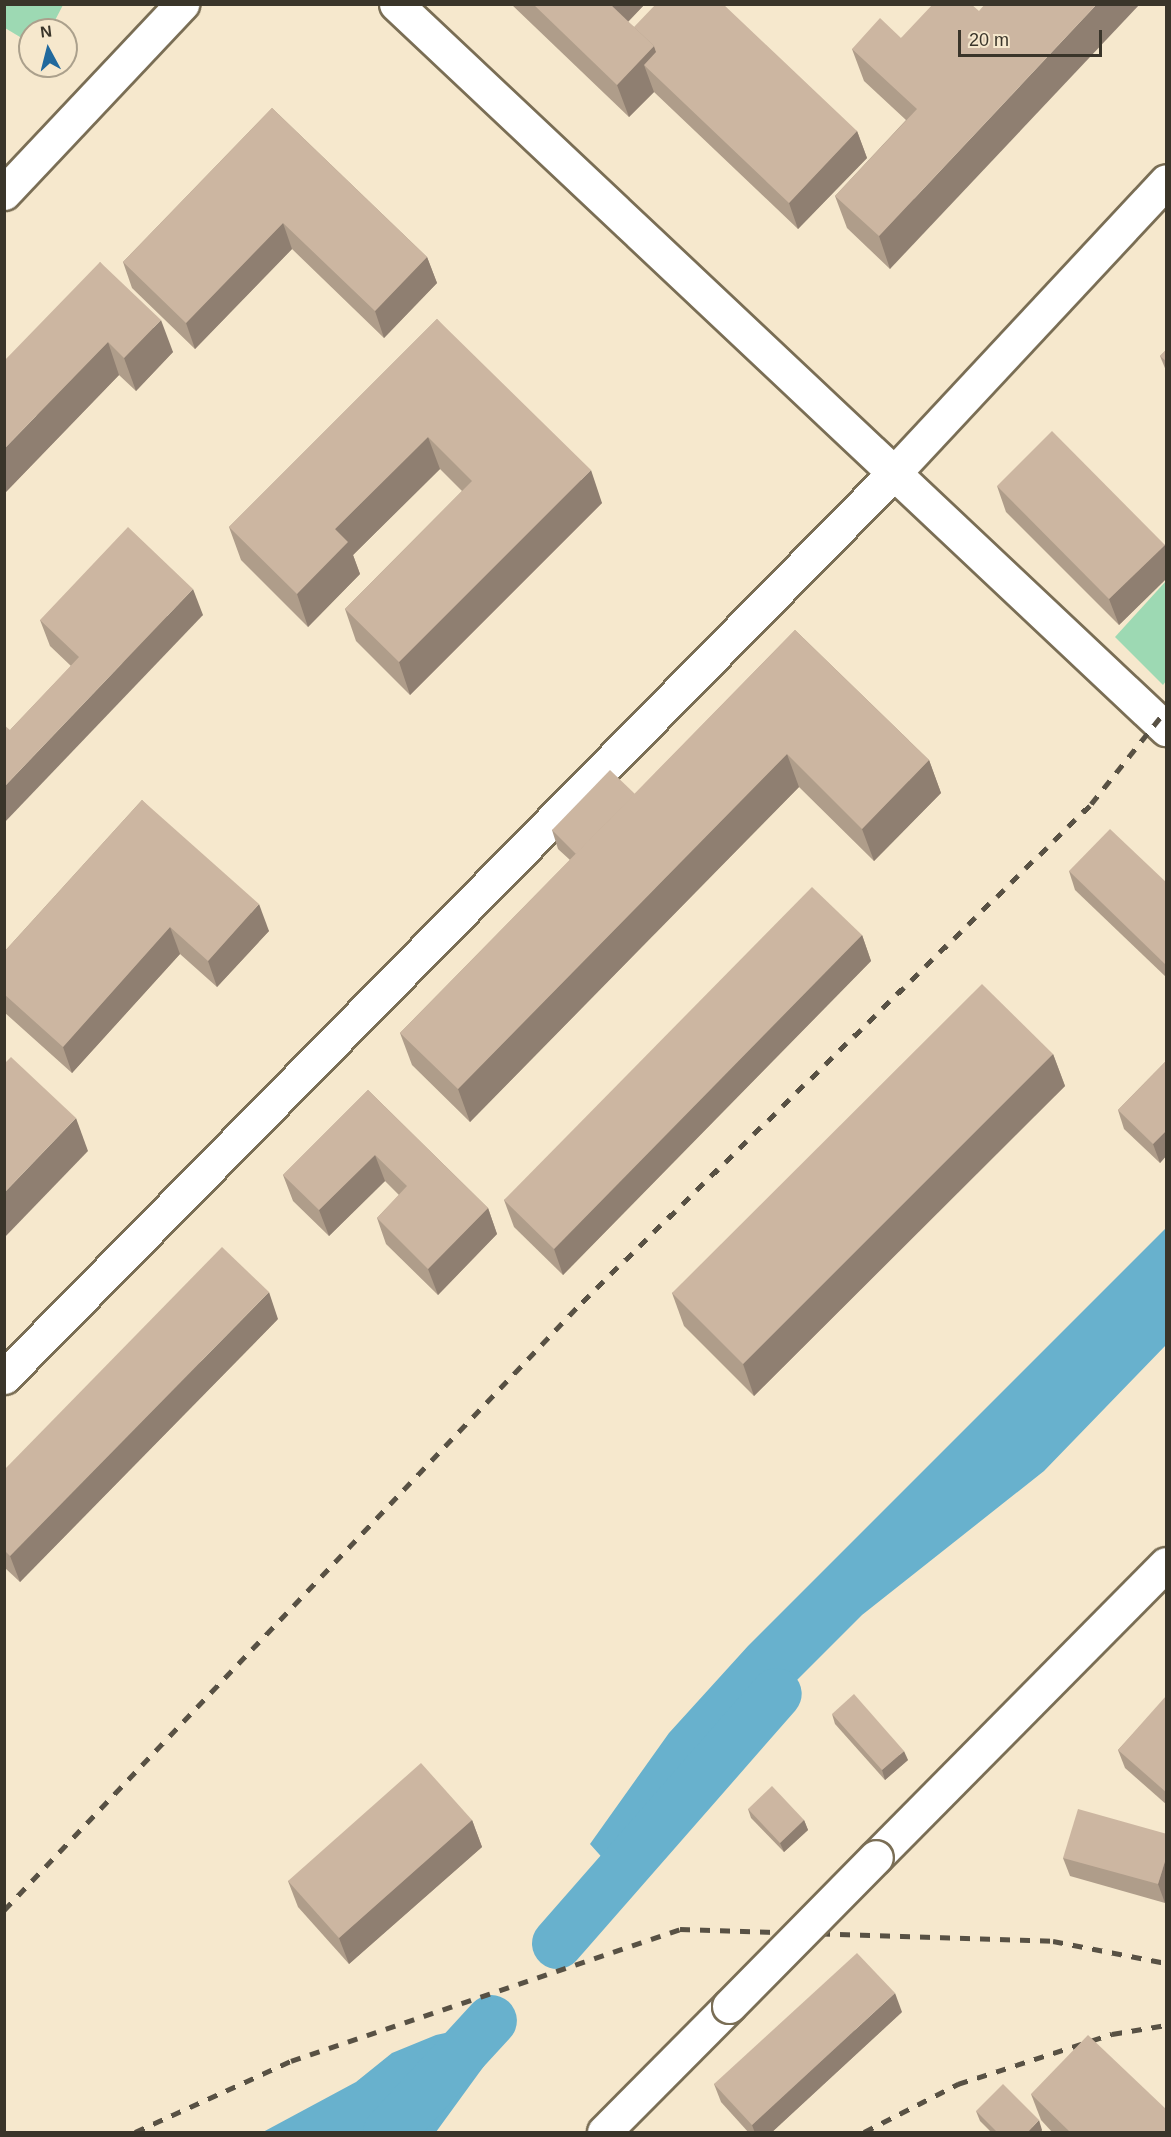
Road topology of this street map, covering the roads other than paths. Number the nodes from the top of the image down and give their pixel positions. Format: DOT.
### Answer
graph roads {
  1 [pos="182,4"];
  2 [pos="396,4"];
  3 [pos="1167,181"];
  4 [pos="4,193"];
  5 [pos="894,472"];
  6 [pos="1167,729"];
  7 [pos="4,1377"];
  8 [pos="1167,1564"];
  9 [pos="604,2133"];
  1 -- 4 [label="street"];
  2 -- 5 [label="street"];
  3 -- 5 [label="street"];
  5 -- 6 [label="street"];
  5 -- 7 [label="street"];
  8 -- 9 [label="street, bridge"];
}
